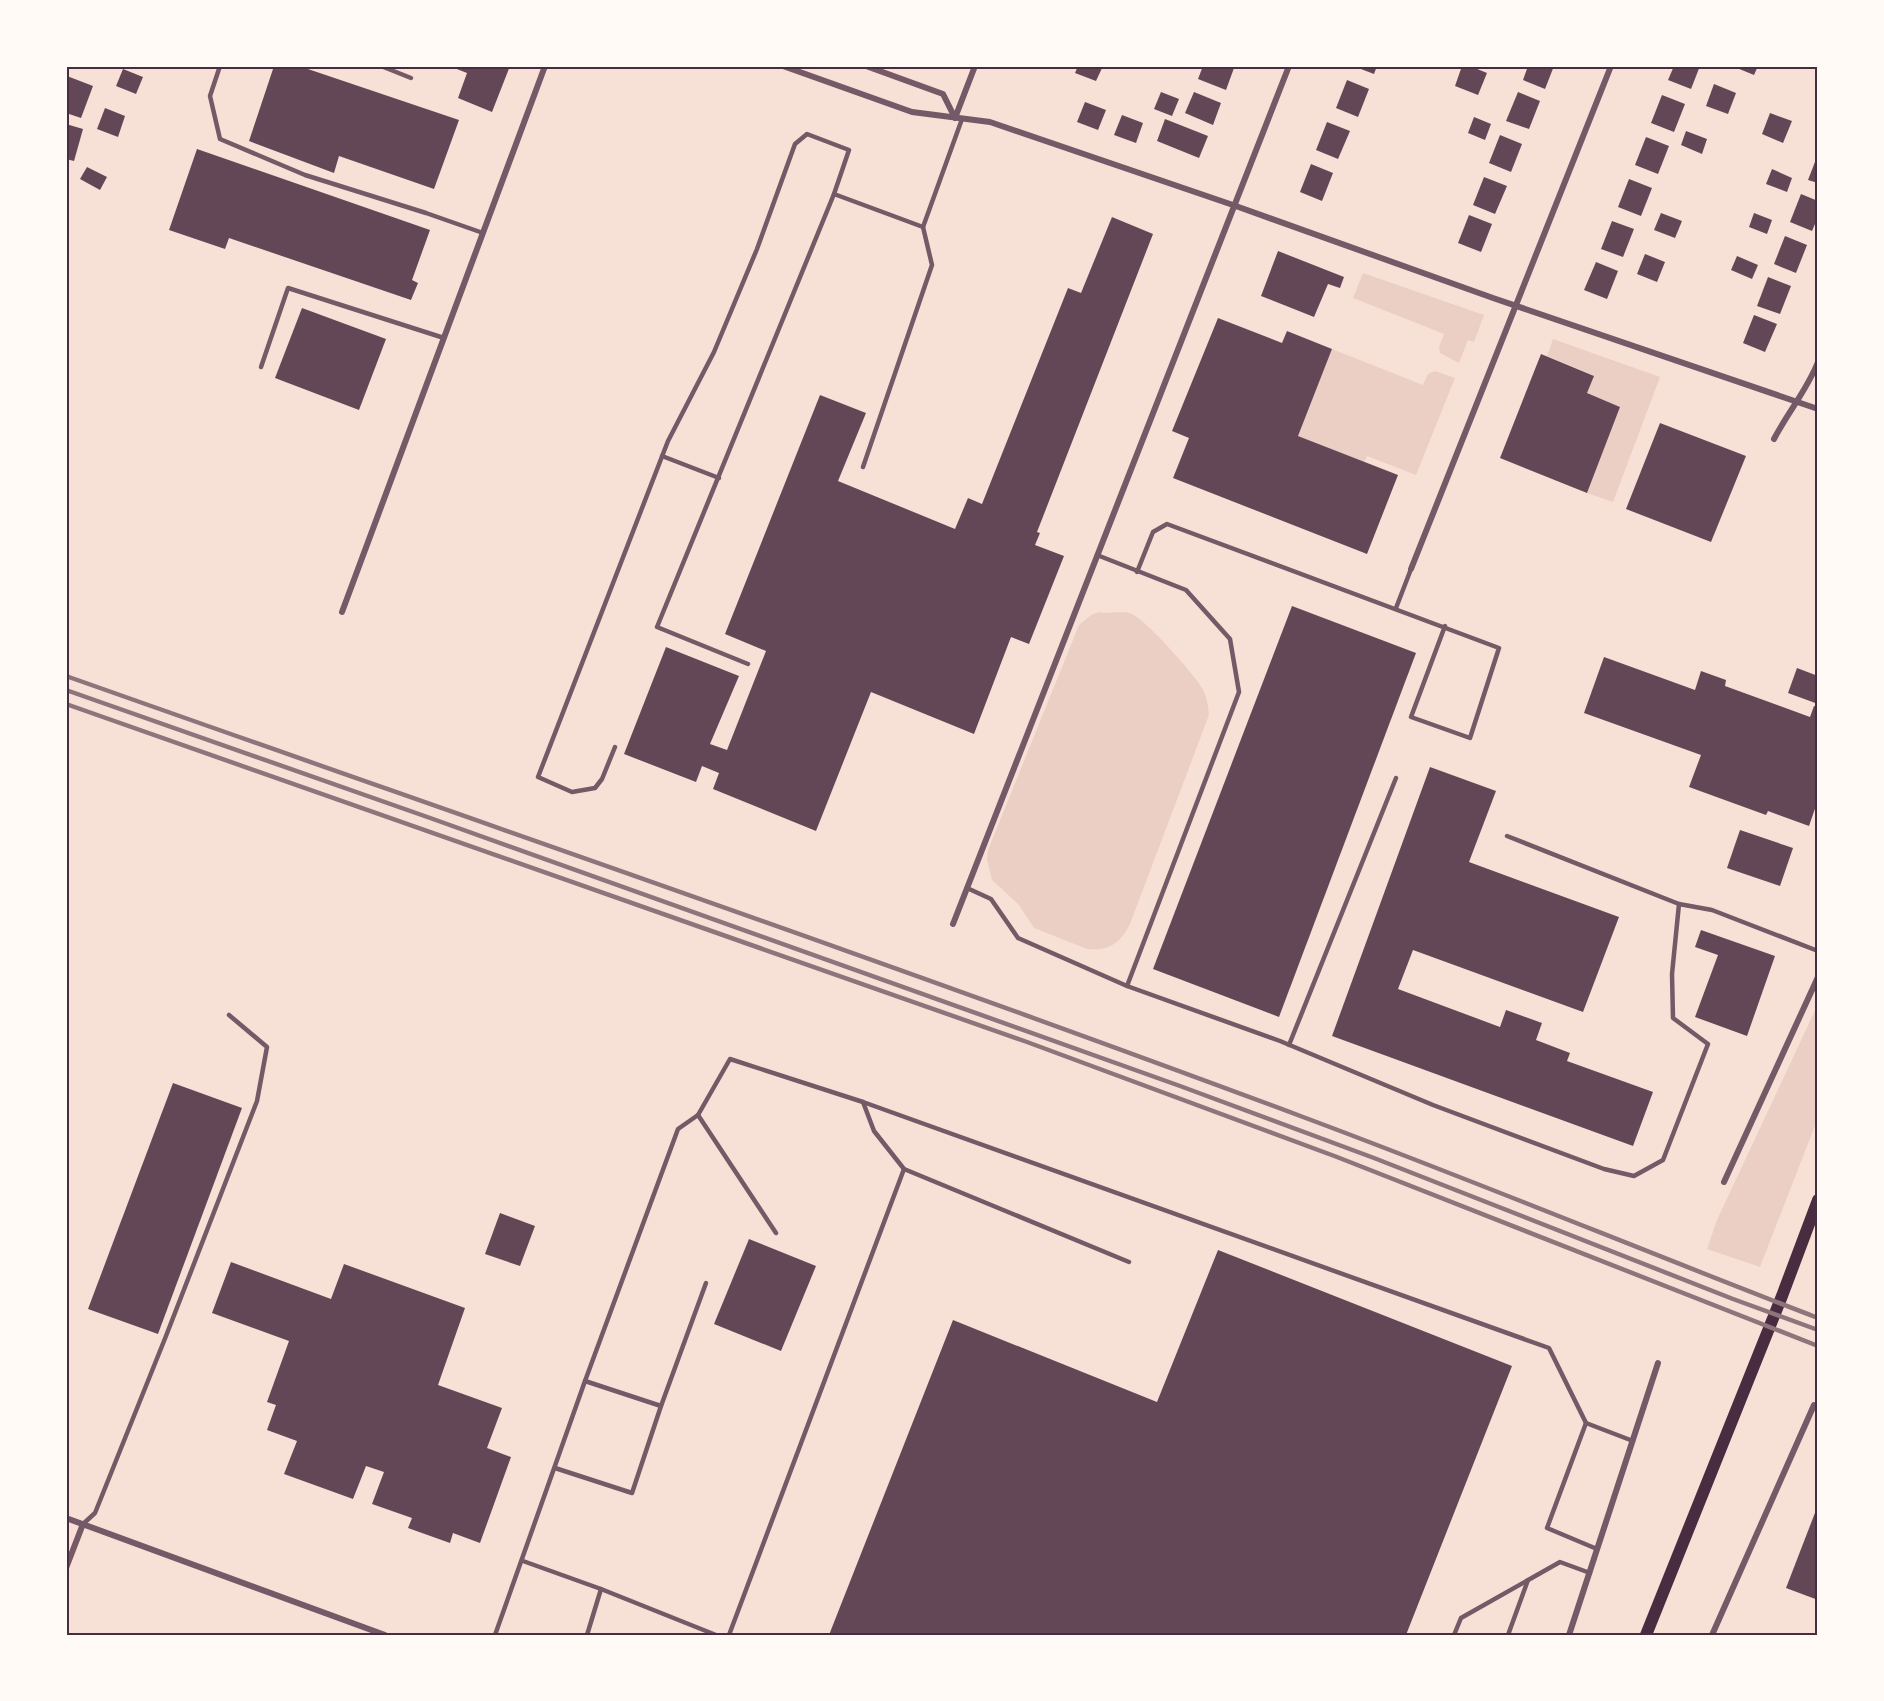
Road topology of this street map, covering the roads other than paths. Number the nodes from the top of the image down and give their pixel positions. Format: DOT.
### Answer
graph roads {
  1 [pos="220,66"];
  2 [pos="381,66"];
  3 [pos="545,66"];
  4 [pos="783,66"];
  5 [pos="866,66"];
  6 [pos="975,66"];
  7 [pos="1289,66"];
  8 [pos="1611,66"];
  9 [pos="411,78"];
  10 [pos="958,118"];
  11 [pos="834,194"];
  12 [pos="1233,205"];
  13 [pos="923,227"];
  14 [pos="483,233"];
  15 [pos="1516,306"];
  16 [pos="444,338"];
  17 [pos="1818,362"];
  18 [pos="261,368"];
  19 [pos="1797,402"];
  20 [pos="1818,410"];
  21 [pos="1774,439"];
  22 [pos="662,456"];
  23 [pos="863,467"];
  24 [pos="719,478"];
  25 [pos="1097,555"];
  26 [pos="1412,569"];
  27 [pos="1137,572"];
  28 [pos="1396,608"];
  29 [pos="342,612"];
  30 [pos="1445,626"];
  31 [pos="748,664"];
  32 [pos="615,747"];
  33 [pos="1396,778"];
  34 [pos="1507,836"];
  35 [pos="967,888"];
  36 [pos="1678,904"];
  37 [pos="953,924"];
  38 [pos="1818,951"];
  39 [pos="1818,977"];
  40 [pos="1128,986"];
  41 [pos="229,1015"];
  42 [pos="1289,1045"];
  43 [pos="862,1102"];
  44 [pos="698,1115"];
  45 [pos="904,1170"];
  46 [pos="1724,1182"];
  47 [pos="1818,1200"];
  48 [pos="776,1233"];
  49 [pos="1129,1262"];
  50 [pos="706,1283"];
  51 [pos="1658,1363"];
  52 [pos="585,1380"];
  53 [pos="1814,1405"];
  54 [pos="661,1406"];
  55 [pos="1586,1423"];
  56 [pos="1633,1441"];
  57 [pos="555,1468"];
  58 [pos="66,1518"];
  59 [pos="83,1524"];
  60 [pos="1598,1548"];
  61 [pos="523,1561"];
  62 [pos="66,1568"];
  63 [pos="1590,1573"];
  64 [pos="1528,1580"];
  65 [pos="601,1589"];
  66 [pos="361,1626"];
  67 [pos="358,1635"];
  68 [pos="384,1635"];
  69 [pos="495,1635"];
  70 [pos="587,1635"];
  71 [pos="716,1635"];
  72 [pos="729,1635"];
  73 [pos="1454,1635"];
  74 [pos="1509,1635"];
  75 [pos="1569,1635"];
  76 [pos="1646,1635"];
  77 [pos="1712,1635"];
  1 -- 14 [label="lane"];
  2 -- 9 [label="lane"];
  3 -- 14 [label="street"];
  4 -- 10 [label="street"];
  5 -- 10 [label="street"];
  6 -- 10 [label="street"];
  7 -- 12 [label="street"];
  8 -- 15 [label="street"];
  10 -- 12 [label="street"];
  10 -- 13 [label="lane"];
  11 -- 13 [label="lane"];
  11 -- 22 [label="lane"];
  11 -- 24 [label="lane"];
  12 -- 15 [label="street"];
  12 -- 25 [label="street"];
  13 -- 23 [label="lane"];
  14 -- 16 [label="street"];
  15 -- 19 [label="street"];
  15 -- 26 [label="street"];
  16 -- 18 [label="lane"];
  16 -- 29 [label="street"];
  17 -- 19 [label="street"];
  19 -- 20 [label="street"];
  19 -- 21 [label="street"];
  22 -- 24 [label="lane"];
  22 -- 32 [label="lane"];
  24 -- 31 [label="lane"];
  25 -- 27 [label="lane"];
  25 -- 35 [label="street"];
  26 -- 28 [label="lane"];
  27 -- 28 [label="lane"];
  27 -- 40 [label="lane"];
  28 -- 30 [label="lane"];
  30 -- 30 [label="lane"];
  33 -- 42 [label="lane"];
  34 -- 36 [label="lane"];
  35 -- 37 [label="street"];
  35 -- 40 [label="lane"];
  36 -- 38 [label="lane"];
  36 -- 42 [label="lane"];
  39 -- 46 [label="street"];
  40 -- 42 [label="lane"];
  41 -- 59 [label="lane"];
  43 -- 44 [label="lane"];
  43 -- 45 [label="lane"];
  43 -- 55 [label="lane"];
  44 -- 48 [label="lane"];
  44 -- 52 [label="lane"];
  45 -- 49 [label="lane"];
  45 -- 72 [label="lane"];
  47 -- 76 [label="main road"];
  50 -- 54 [label="lane"];
  51 -- 56 [label="street"];
  52 -- 54 [label="lane"];
  52 -- 57 [label="lane"];
  53 -- 77 [label="street"];
  54 -- 57 [label="lane"];
  55 -- 56 [label="lane"];
  55 -- 60 [label="lane"];
  56 -- 60 [label="street"];
  57 -- 61 [label="lane"];
  58 -- 59 [label="street"];
  59 -- 62 [label="street"];
  59 -- 66 [label="street"];
  60 -- 63 [label="street"];
  61 -- 65 [label="lane"];
  61 -- 69 [label="lane"];
  63 -- 64 [label="lane"];
  63 -- 75 [label="street"];
  64 -- 73 [label="lane"];
  64 -- 74 [label="lane"];
  65 -- 70 [label="lane"];
  65 -- 71 [label="lane"];
  66 -- 67 [label="street"];
  66 -- 68 [label="street"];
}
